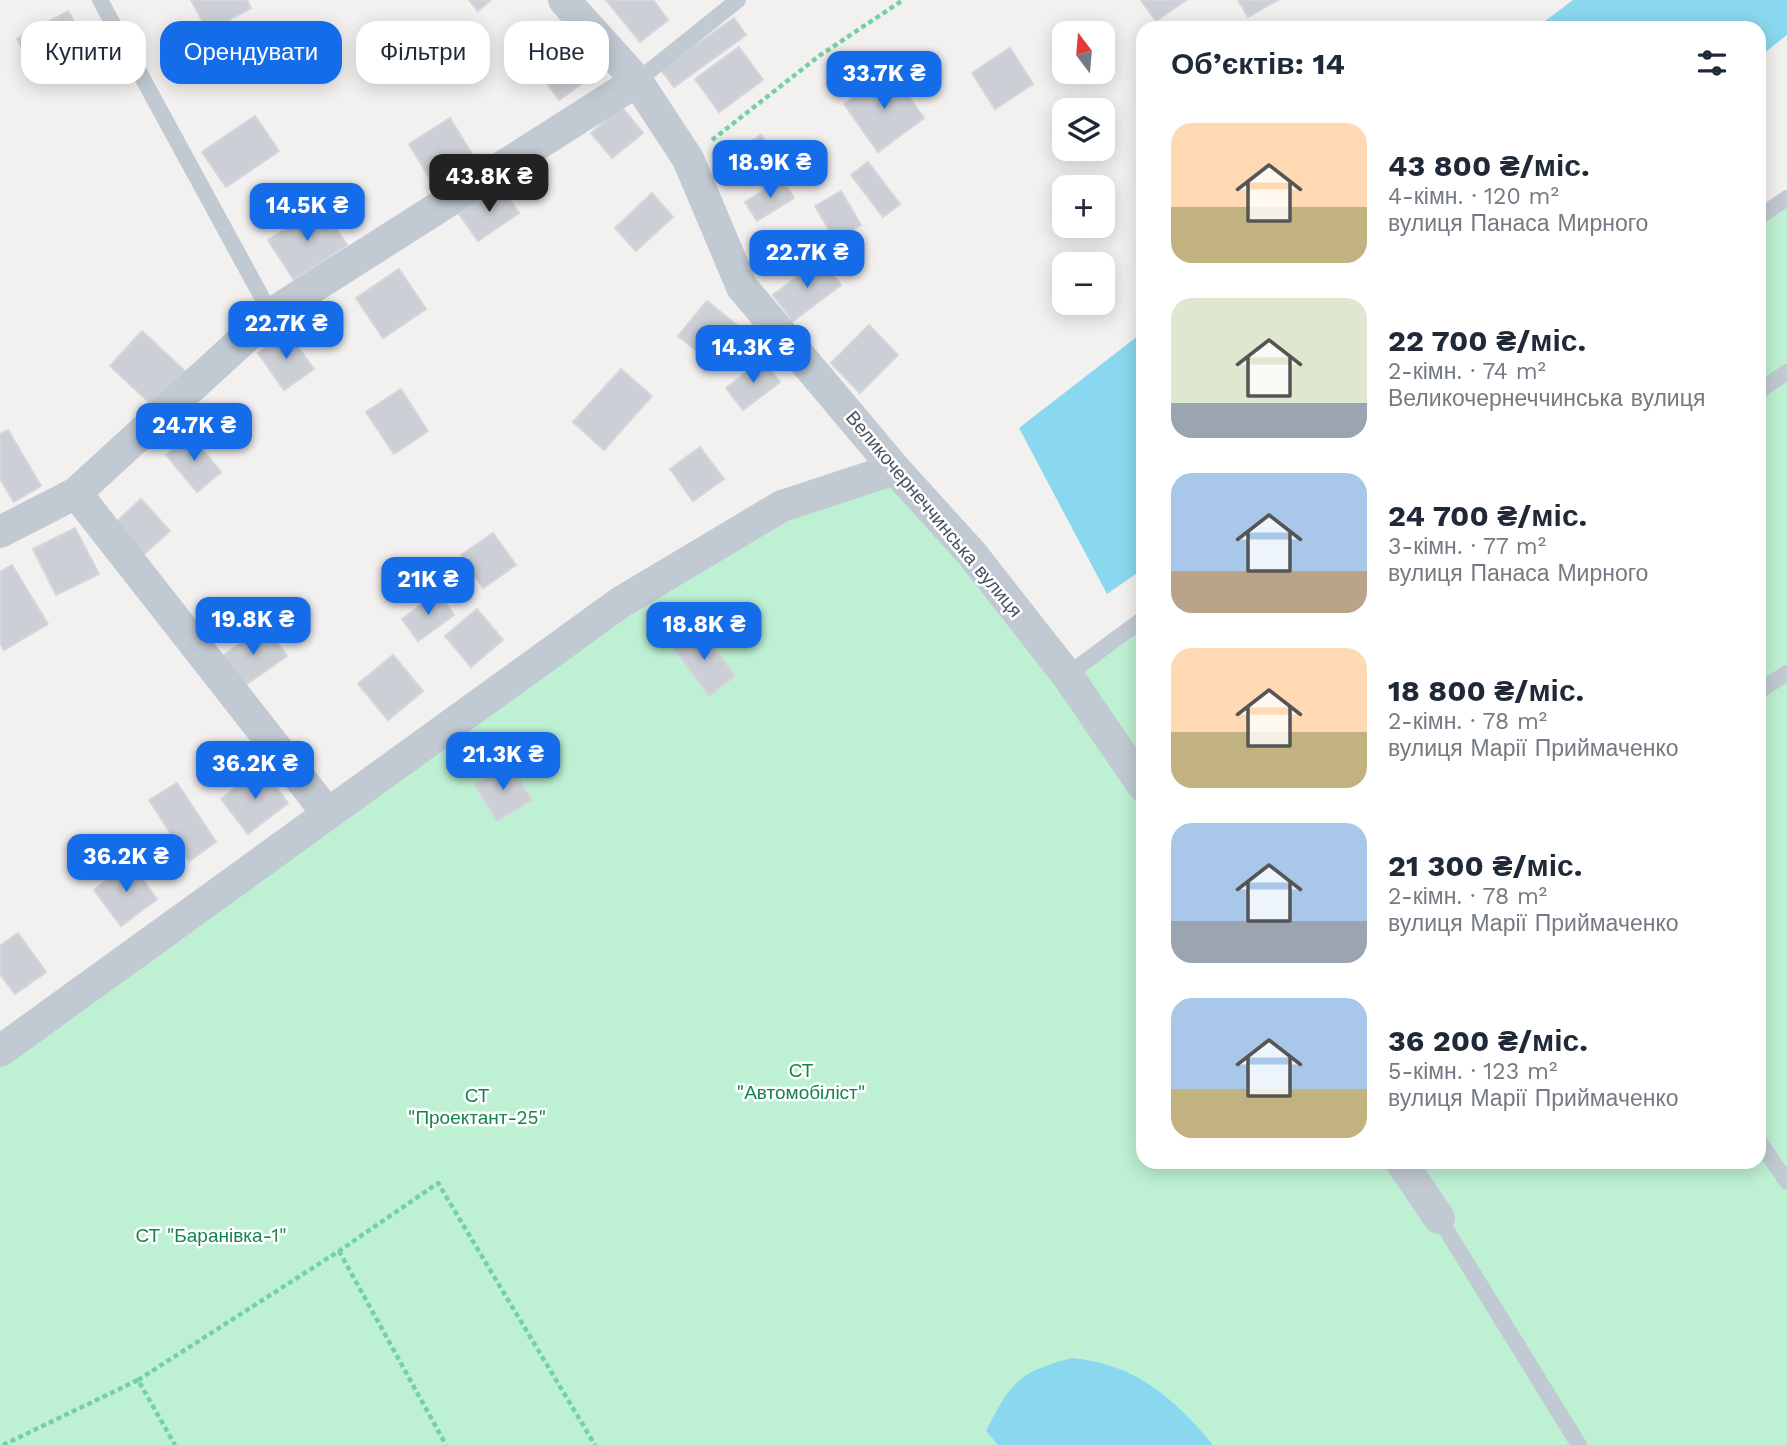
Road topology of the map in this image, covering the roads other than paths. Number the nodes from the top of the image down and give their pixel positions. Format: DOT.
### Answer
graph roads {
  1 [pos="100,0"];
  2 [pos="564,0"];
  3 [pos="738,0"];
  4 [pos="636,81"];
  5 [pos="1787,198"];
  6 [pos="1766,212"];
  7 [pos="271,314"];
  8 [pos="1787,372"];
  9 [pos="1766,386"];
  10 [pos="895,469"];
  11 [pos="76,493"];
  12 [pos="0,531"];
  13 [pos="1136,624"];
  14 [pos="1787,673"];
  15 [pos="1067,675"];
  16 [pos="1766,686"];
  17 [pos="1136,776"];
  18 [pos="328,814"];
  19 [pos="0,1051"];
  20 [pos="1766,1151"];
  21 [pos="1406,1169"];
  22 [pos="1787,1182"];
  23 [pos="1439,1218"];
  24 [pos="1579,1445"];
  1 -- 7 [label="lane"];
  2 -- 4 [label="street, Великочернеччинська вулиця"];
  3 -- 4 [label="lane"];
  4 -- 7 [label="street"];
  4 -- 10 [label="street, Великочернеччинська вулиця"];
  5 -- 6 [label="lane"];
  7 -- 11 [label="street"];
  8 -- 9 [label="lane"];
  10 -- 15 [label="street, Великочернеччинська вулиця"];
  10 -- 18 [label="street"];
  11 -- 12 [label="street"];
  11 -- 18 [label="street"];
  13 -- 15 [label="lane"];
  14 -- 16 [label="lane"];
  15 -- 17 [label="street, Великочернеччинська вулиця"];
  18 -- 19 [label="street"];
  20 -- 22 [label="lane"];
  21 -- 23 [label="street"];
  23 -- 24 [label="lane"];
}
